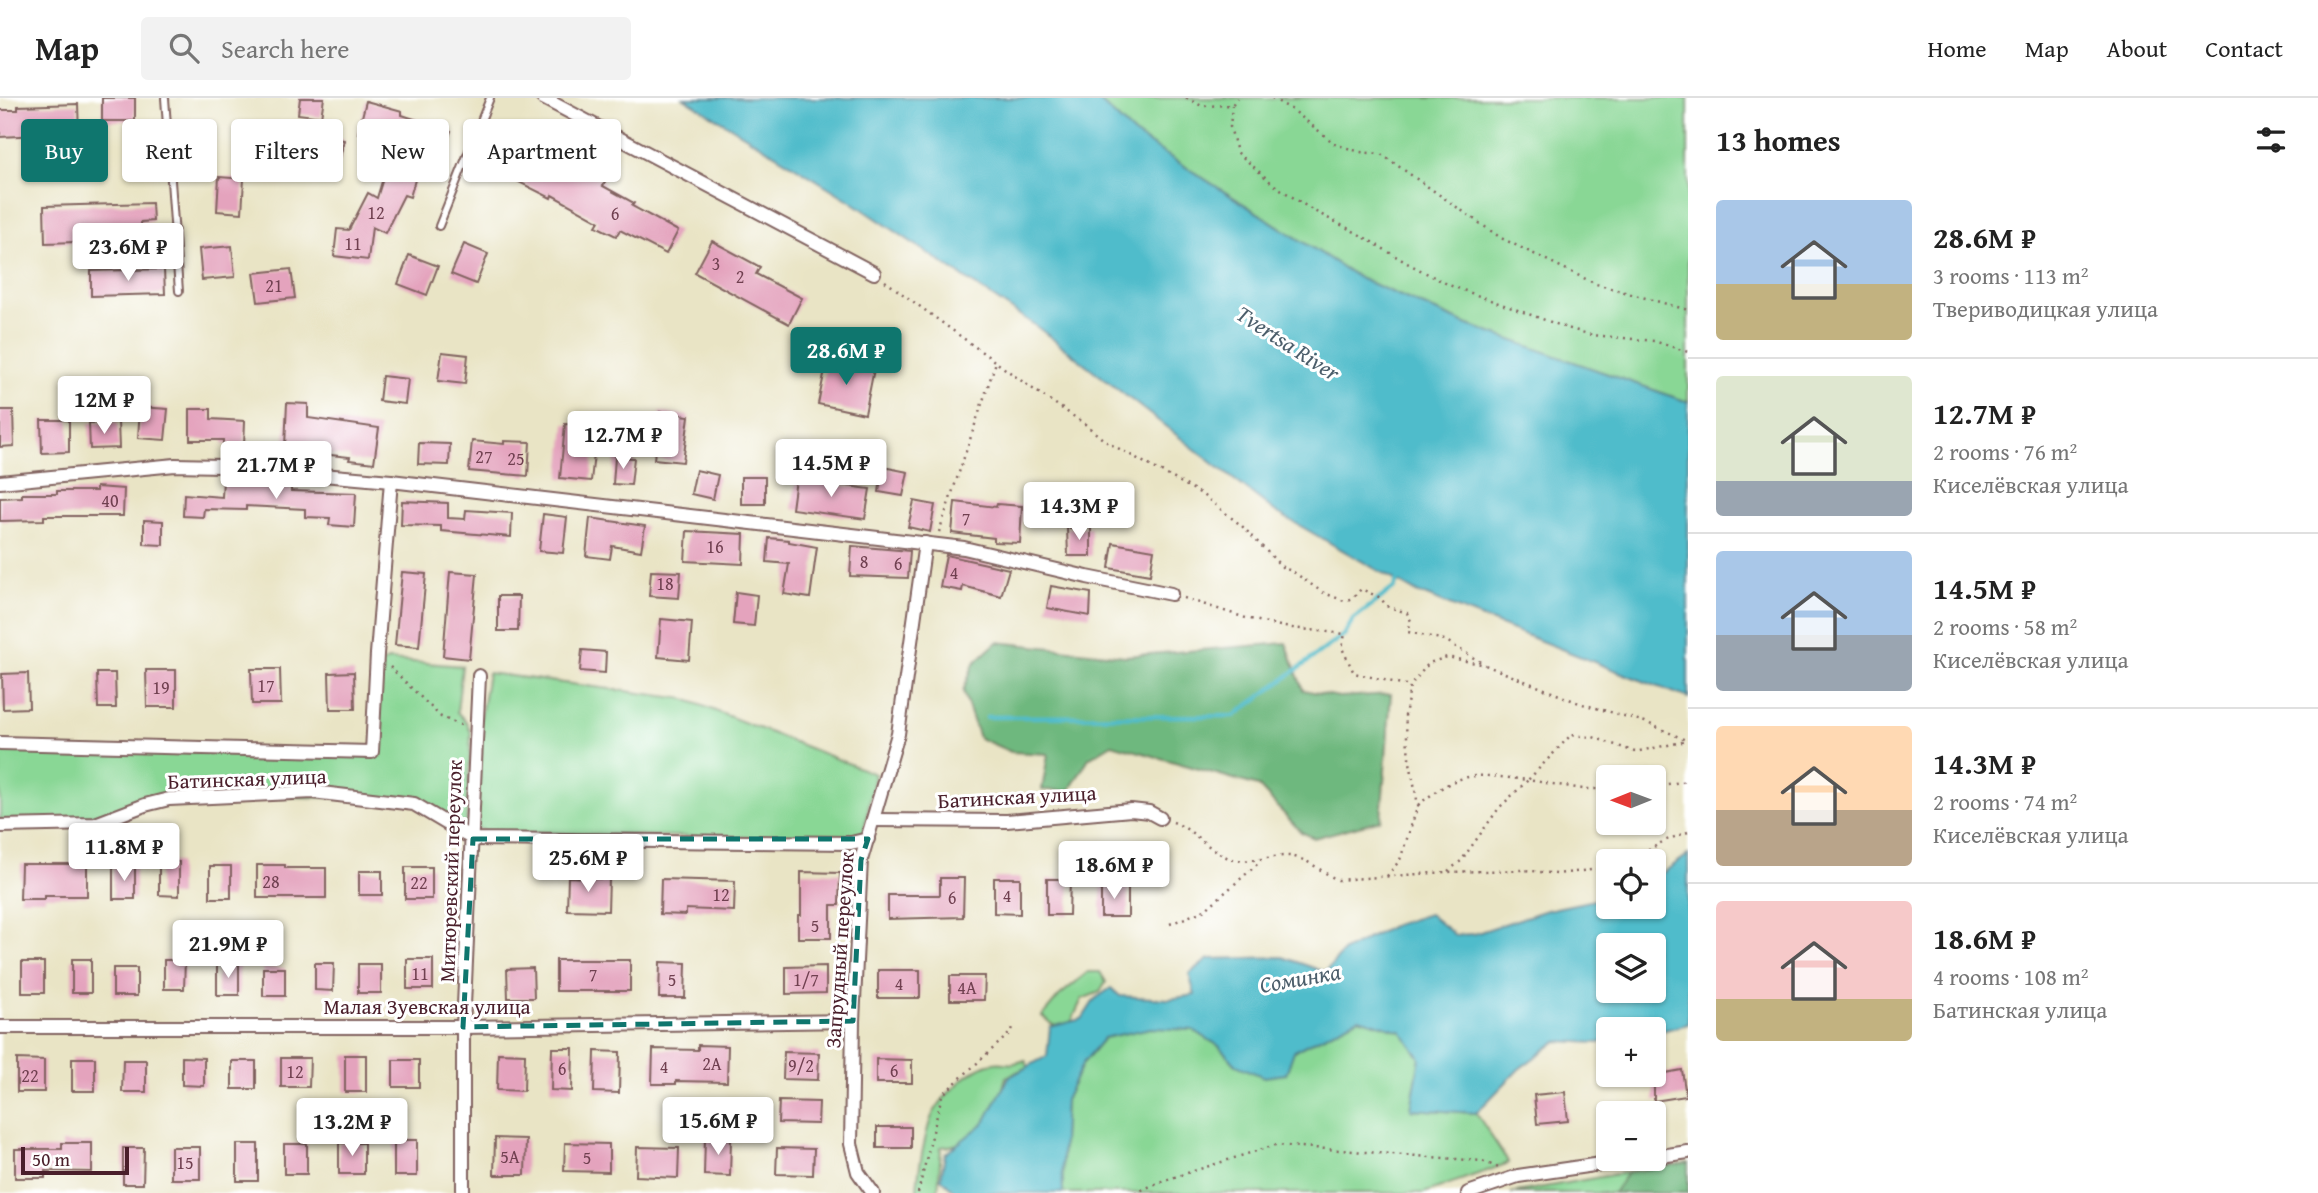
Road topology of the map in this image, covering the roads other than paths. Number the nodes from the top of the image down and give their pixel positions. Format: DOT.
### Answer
graph roads {
  1 [pos="165,98"];
  2 [pos="490,98"];
  3 [pos="543,98"];
  4 [pos="439,226"];
  5 [pos="874,273"];
  6 [pos="179,291"];
  7 [pos="391,481"];
  8 [pos="0,482"];
  9 [pos="931,540"];
  10 [pos="1171,594"];
  11 [pos="480,676"];
  12 [pos="0,743"];
  13 [pos="1160,818"];
  14 [pos="873,820"];
  15 [pos="0,825"];
  16 [pos="473,839"];
  17 [pos="868,839"];
  18 [pos="853,1021"];
  19 [pos="0,1027"];
  20 [pos="463,1027"];
  21 [pos="1688,1152"];
  22 [pos="1666,1155"];
  23 [pos="1596,1165"];
  24 [pos="463,1193"];
  25 [pos="873,1193"];
  26 [pos="1468,1193"];
  1 -- 6 [label="lane"];
  2 -- 4 [label="lane"];
  3 -- 5 [label="street"];
  7 -- 8 [label="street"];
  7 -- 9 [label="street"];
  7 -- 12 [label="street, Батинская улица"];
  9 -- 10 [label="street"];
  9 -- 14 [label="street, Запрудный переулок"];
  11 -- 16 [label="street, Митюревский переулок"];
  13 -- 14 [label="street, Батинская улица"];
  14 -- 17 [label="street, Запрудный переулок"];
  15 -- 16 [label="street, Батинская улица"];
  16 -- 17 [label="street"];
  16 -- 20 [label="street, Митюревский переулок"];
  17 -- 18 [label="street, Запрудный переулок"];
  18 -- 20 [label="street, Малая Зуевская улица"];
  18 -- 25 [label="street, Запрудный переулок"];
  19 -- 20 [label="street, Малая Зуевская улица"];
  20 -- 24 [label="street, Митюревский переулок"];
  21 -- 22 [label="street"];
  23 -- 26 [label="street"];
}
